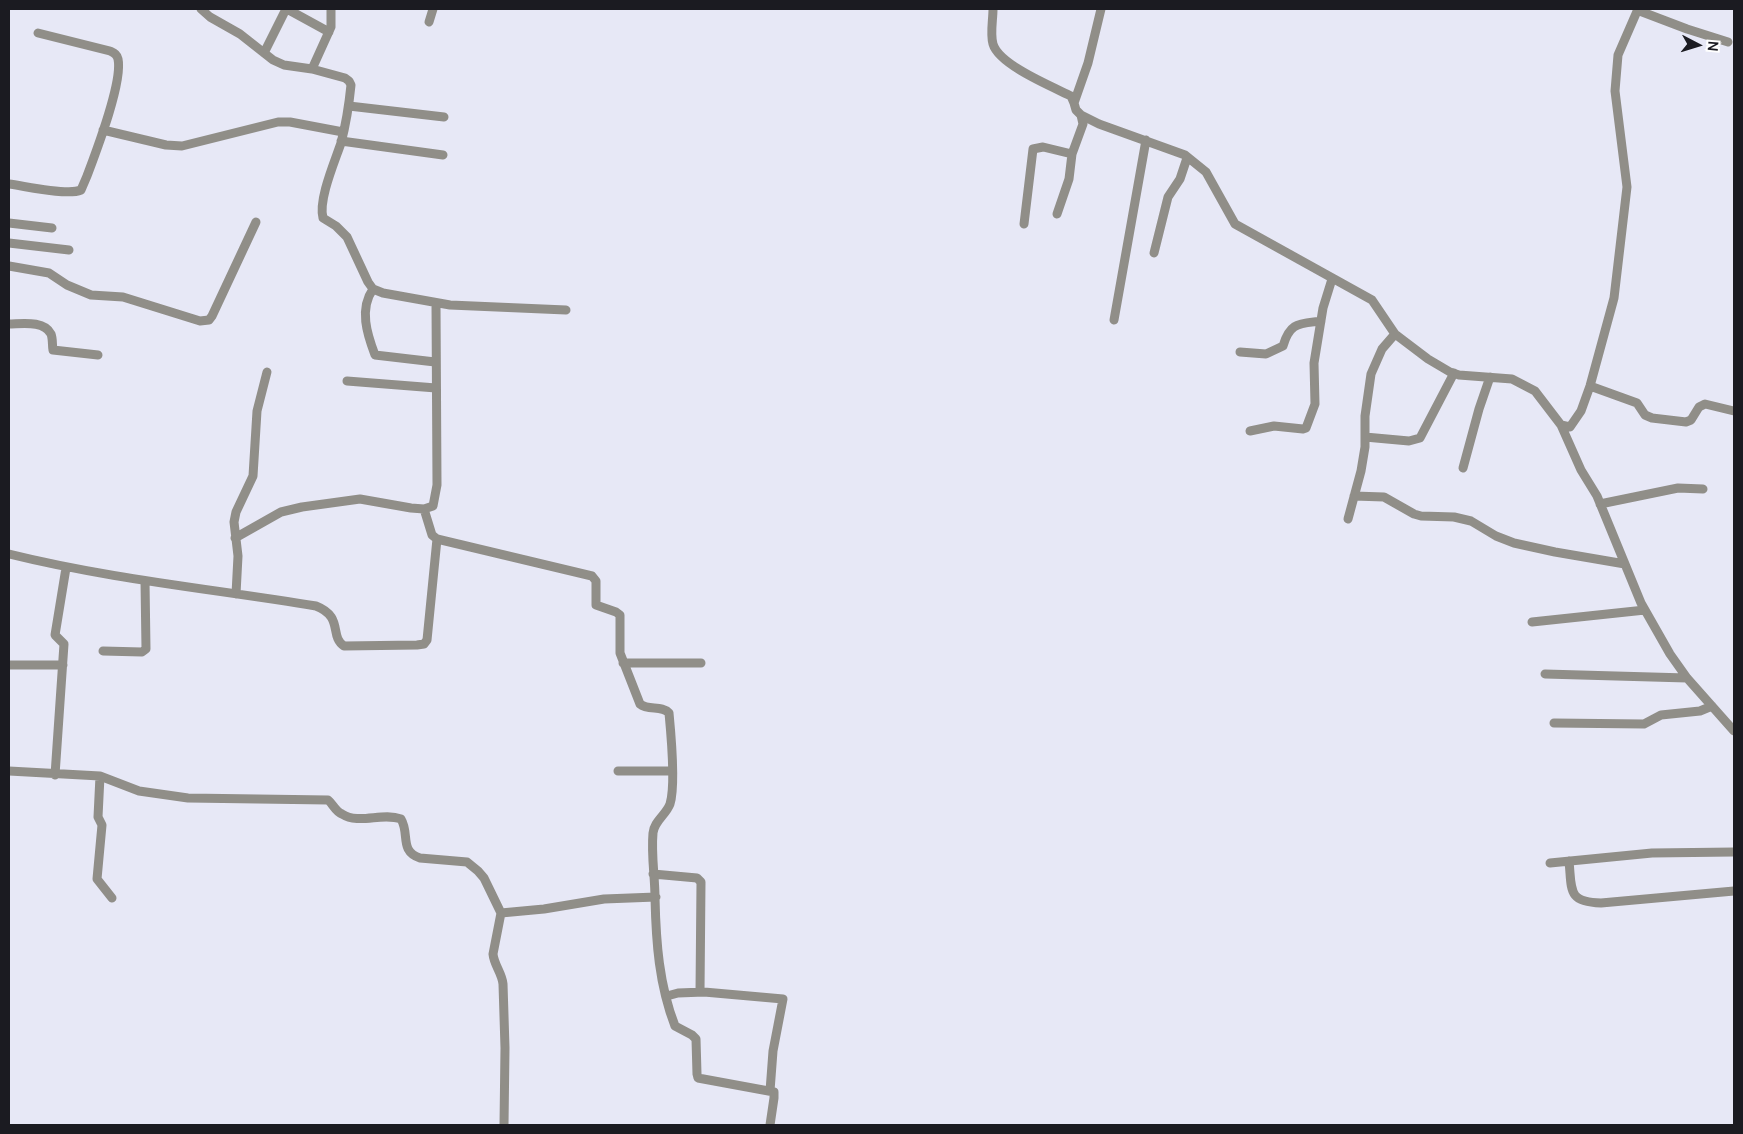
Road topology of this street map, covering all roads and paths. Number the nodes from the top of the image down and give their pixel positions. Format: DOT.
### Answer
graph roads {
  1 [pos="201,9"];
  2 [pos="287,9"];
  3 [pos="331,9"];
  4 [pos="433,9"];
  5 [pos="993,9"];
  6 [pos="1101,9"];
  7 [pos="1638,10"];
  8 [pos="429,22"];
  9 [pos="328,32"];
  10 [pos="38,33"];
  11 [pos="1728,42"];
  12 [pos="264,53"];
  13 [pos="312,69"];
  14 [pos="1074,103"];
  15 [pos="348,106"];
  16 [pos="1081,115"];
  17 [pos="444,117"];
  18 [pos="103,130"];
  19 [pos="342,137"];
  20 [pos="1146,140"];
  21 [pos="1072,154"];
  22 [pos="443,155"];
  23 [pos="1187,158"];
  24 [pos="9,184"];
  25 [pos="1057,214"];
  26 [pos="256,222"];
  27 [pos="9,223"];
  28 [pos="1024,224"];
  29 [pos="52,228"];
  30 [pos="9,243"];
  31 [pos="69,250"];
  32 [pos="1154,253"];
  33 [pos="9,266"];
  34 [pos="1332,279"];
  35 [pos="373,289"];
  36 [pos="436,302"];
  37 [pos="566,310"];
  38 [pos="1114,320"];
  39 [pos="1321,321"];
  40 [pos="9,324"];
  41 [pos="1395,334"];
  42 [pos="1240,352"];
  43 [pos="98,355"];
  44 [pos="435,362"];
  45 [pos="267,372"];
  46 [pos="1454,373"];
  47 [pos="1490,377"];
  48 [pos="347,381"];
  49 [pos="1590,386"];
  50 [pos="436,388"];
  51 [pos="1734,411"];
  52 [pos="1561,425"];
  53 [pos="1250,431"];
  54 [pos="1365,437"];
  55 [pos="1463,468"];
  56 [pos="1703,489"];
  57 [pos="1354,496"];
  58 [pos="1600,504"];
  59 [pos="424,509"];
  60 [pos="1348,520"];
  61 [pos="240,535"];
  62 [pos="437,539"];
  63 [pos="9,554"];
  64 [pos="1625,564"];
  65 [pos="66,568"];
  66 [pos="146,581"];
  67 [pos="236,594"];
  68 [pos="1645,610"];
  69 [pos="1532,622"];
  70 [pos="103,651"];
  71 [pos="623,663"];
  72 [pos="701,663"];
  73 [pos="9,665"];
  74 [pos="63,665"];
  75 [pos="1545,674"];
  76 [pos="1687,678"];
  77 [pos="1712,706"];
  78 [pos="1554,723"];
  79 [pos="1734,730"];
  80 [pos="672,770"];
  81 [pos="9,771"];
  82 [pos="618,771"];
  83 [pos="56,775"];
  84 [pos="100,776"];
  85 [pos="1734,852"];
  86 [pos="1569,861"];
  87 [pos="1550,863"];
  88 [pos="653,874"];
  89 [pos="1734,891"];
  90 [pos="656,897"];
  91 [pos="112,898"];
  92 [pos="502,913"];
  93 [pos="700,992"];
  94 [pos="666,996"];
  95 [pos="770,1091"];
  96 [pos="504,1125"];
  97 [pos="770,1125"];
  1 -- 12 [label="street"];
  2 -- 9 [label="street"];
  2 -- 12 [label="street"];
  3 -- 9 [label="street"];
  4 -- 8 [label="street"];
  5 -- 14 [label="street"];
  6 -- 14 [label="street"];
  7 -- 11 [label="street"];
  7 -- 49 [label="street"];
  9 -- 13 [label="street"];
  10 -- 18 [label="street"];
  12 -- 13 [label="street"];
  13 -- 15 [label="street"];
  14 -- 16 [label="street"];
  15 -- 17 [label="street"];
  15 -- 19 [label="street"];
  16 -- 20 [label="street"];
  16 -- 21 [label="street"];
  18 -- 19 [label="street"];
  18 -- 24 [label="street"];
  19 -- 22 [label="street"];
  19 -- 35 [label="street"];
  20 -- 23 [label="street"];
  20 -- 38 [label="street"];
  21 -- 25 [label="street"];
  21 -- 28 [label="street"];
  23 -- 32 [label="street"];
  23 -- 34 [label="street"];
  26 -- 33 [label="street"];
  27 -- 29 [label="street"];
  30 -- 31 [label="street"];
  34 -- 39 [label="street"];
  34 -- 41 [label="street"];
  35 -- 36 [label="street"];
  35 -- 44 [label="street"];
  36 -- 37 [label="street"];
  36 -- 44 [label="street"];
  39 -- 42 [label="street"];
  39 -- 53 [label="street"];
  40 -- 43 [label="street"];
  41 -- 46 [label="street"];
  41 -- 54 [label="street"];
  44 -- 50 [label="street"];
  45 -- 61 [label="street"];
  46 -- 47 [label="street"];
  46 -- 54 [label="street"];
  47 -- 52 [label="street"];
  47 -- 55 [label="street"];
  48 -- 50 [label="street"];
  49 -- 51 [label="street"];
  49 -- 52 [label="street"];
  50 -- 59 [label="street"];
  52 -- 58 [label="street"];
  54 -- 57 [label="street"];
  56 -- 58 [label="street"];
  57 -- 60 [label="street"];
  57 -- 64 [label="street"];
  58 -- 64 [label="street"];
  59 -- 61 [label="street"];
  59 -- 62 [label="street"];
  61 -- 67 [label="street"];
  62 -- 67 [label="street"];
  62 -- 71 [label="street"];
  63 -- 65 [label="street"];
  64 -- 68 [label="street"];
  65 -- 66 [label="street"];
  65 -- 74 [label="street"];
  66 -- 67 [label="street"];
  66 -- 70 [label="street"];
  68 -- 69 [label="street"];
  68 -- 76 [label="street"];
  71 -- 72 [label="street"];
  71 -- 80 [label="street"];
  73 -- 74 [label="street"];
  74 -- 83 [label="street"];
  75 -- 76 [label="street"];
  76 -- 77 [label="street"];
  77 -- 78 [label="street"];
  77 -- 79 [label="street"];
  80 -- 82 [label="street"];
  80 -- 88 [label="street"];
  81 -- 83 [label="street"];
  83 -- 84 [label="street"];
  84 -- 91 [label="street"];
  84 -- 92 [label="street"];
  85 -- 86 [label="street"];
  86 -- 87 [label="street"];
  86 -- 89 [label="street"];
  88 -- 90 [label="street"];
  88 -- 93 [label="street"];
  90 -- 92 [label="street"];
  90 -- 94 [label="street"];
  92 -- 96 [label="street"];
  93 -- 94 [label="street"];
  93 -- 95 [label="street"];
  94 -- 95 [label="street"];
  95 -- 97 [label="street"];
}
